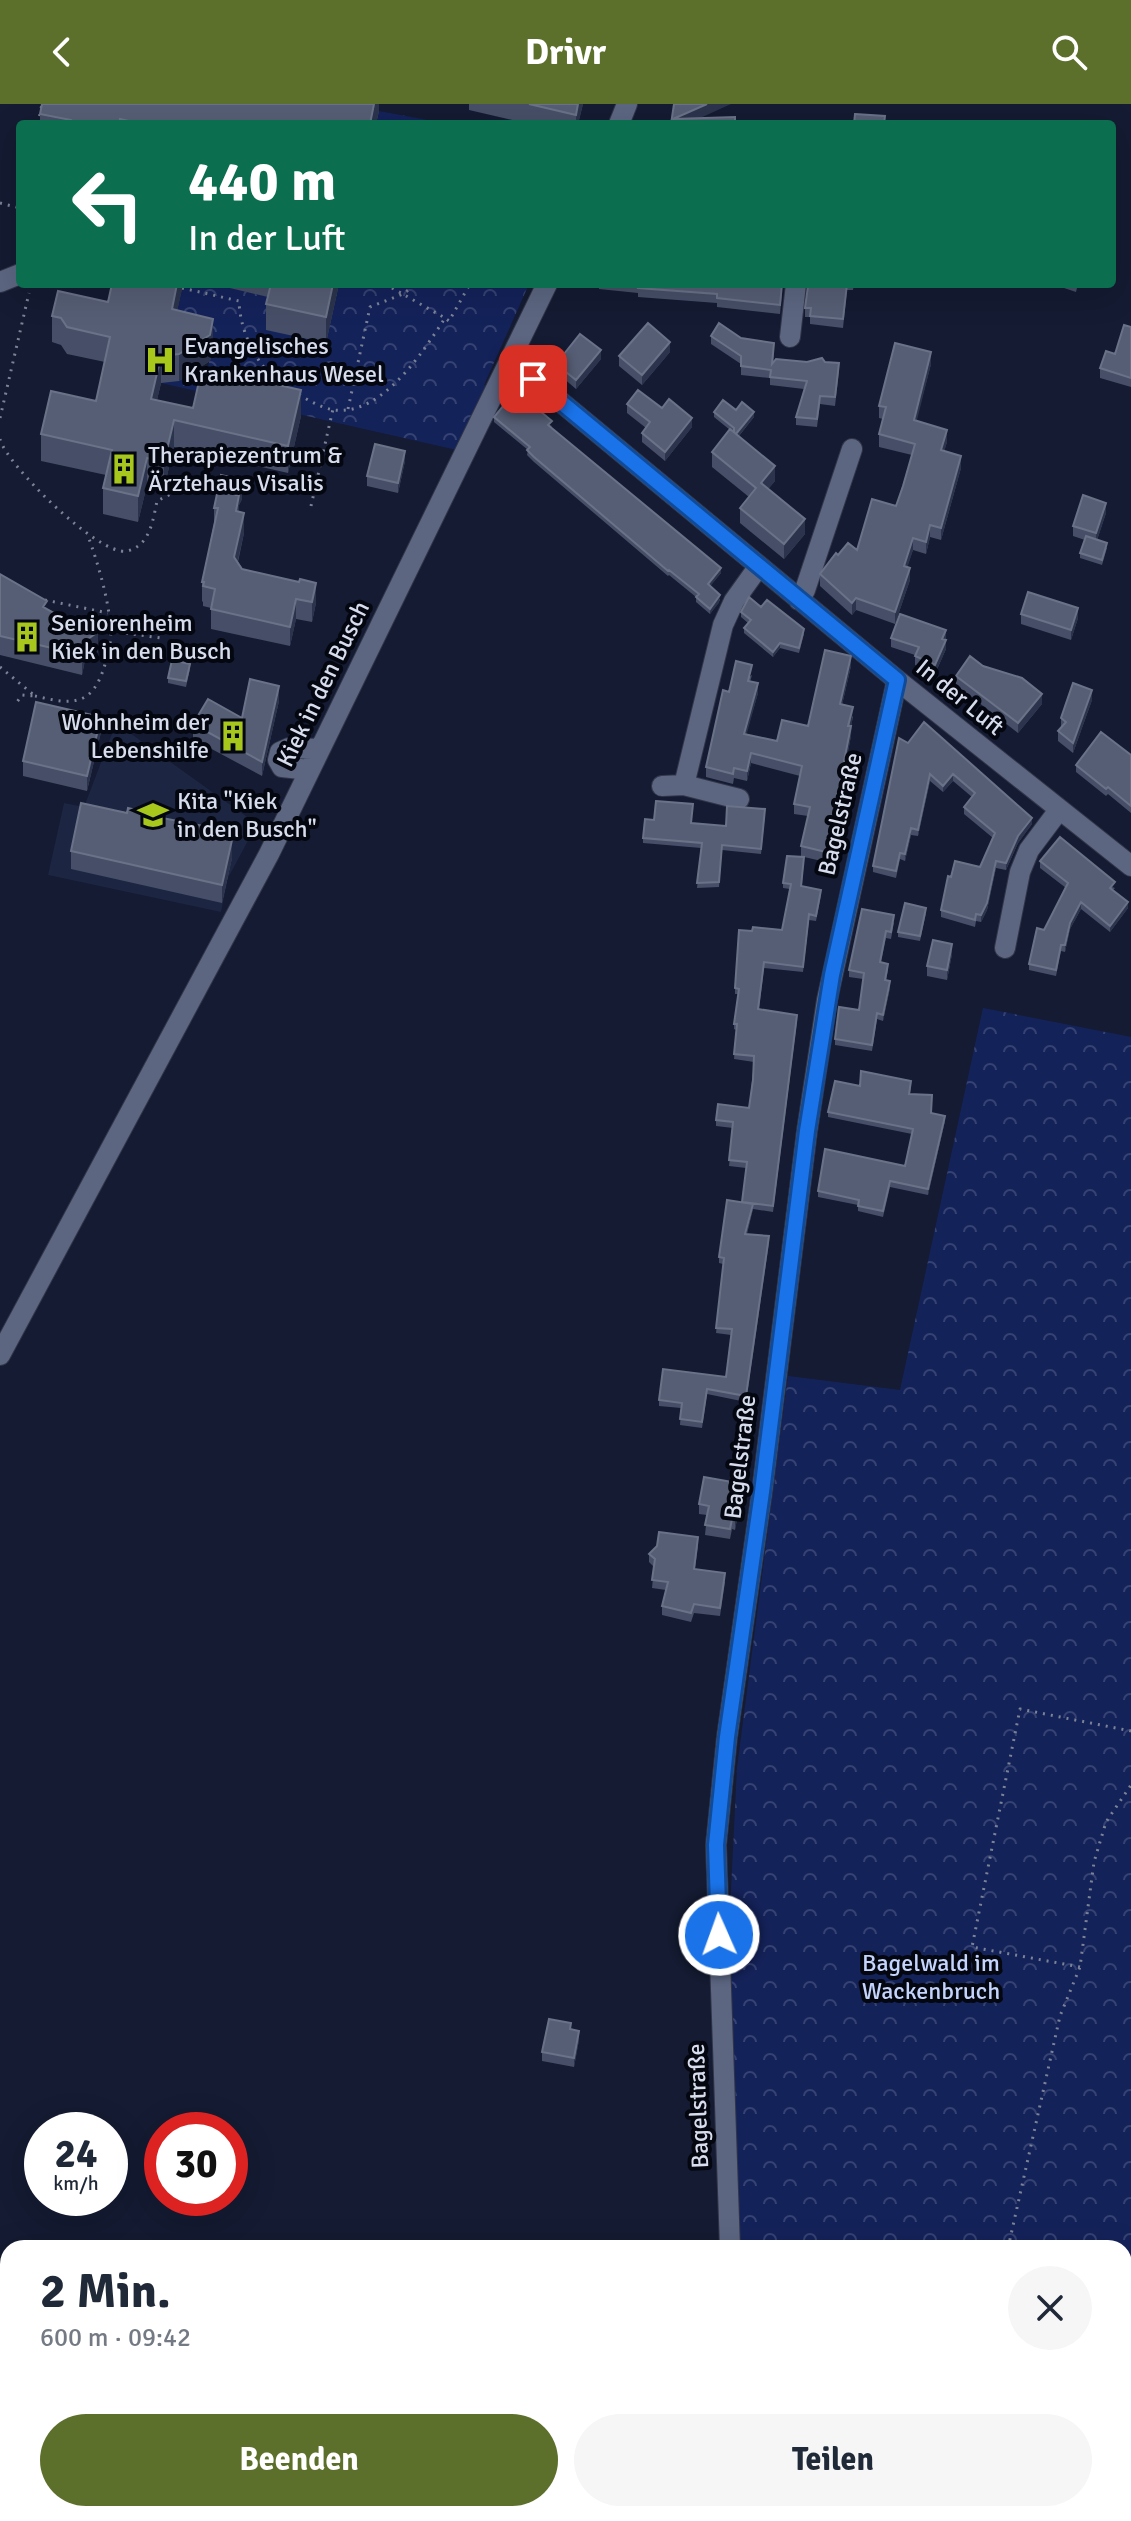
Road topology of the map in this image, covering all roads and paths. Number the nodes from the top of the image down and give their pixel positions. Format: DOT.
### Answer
graph roads {
  1 [pos="24,288"];
  2 [pos="182,288"];
  3 [pos="392,288"];
  4 [pos="411,288"];
  5 [pos="468,288"];
  6 [pos="545,288"];
  7 [pos="796,288"];
  8 [pos="403,294"];
  9 [pos="445,318"];
  10 [pos="790,337"];
  11 [pos="510,360"];
  12 [pos="333,409"];
  13 [pos="348,409"];
  14 [pos="0,418"];
  15 [pos="0,439"];
  16 [pos="852,449"];
  17 [pos="3,452"];
  18 [pos="196,481"];
  19 [pos="311,506"];
  20 [pos="88,536"];
  21 [pos="759,566"];
  22 [pos="38,599"];
  23 [pos="799,600"];
  24 [pos="108,613"];
  25 [pos="110,631"];
  26 [pos="161,638"];
  27 [pos="0,667"];
  28 [pos="897,680"];
  29 [pos="35,696"];
  30 [pos="17,702"];
  31 [pos="320,749"];
  32 [pos="310,770"];
  33 [pos="684,785"];
  34 [pos="662,786"];
  35 [pos="739,799"];
  36 [pos="1059,810"];
  37 [pos="1131,866"];
  38 [pos="1005,948"];
  39 [pos="0,1355"];
  40 [pos="1131,1731"];
  41 [pos="1131,1785"];
  42 [pos="1080,1967"];
  43 [pos="730,2240"];
  44 [pos="1010,2240"];
  1 -- 14 [label="path"];
  2 -- 12 [label="path"];
  3 -- 8 [label="path"];
  4 -- 8 [label="path"];
  5 -- 9 [label="path"];
  6 -- 11 [label="street, Kiek in den Busch"];
  7 -- 10 [label="street"];
  8 -- 9 [label="path"];
  8 -- 13 [label="path"];
  9 -- 13 [label="path"];
  11 -- 21 [label="street, In der Luft"];
  11 -- 31 [label="street, Kiek in den Busch"];
  12 -- 13 [label="path"];
  12 -- 19 [label="path"];
  15 -- 17 [label="path"];
  16 -- 23 [label="street"];
  17 -- 20 [label="path"];
  18 -- 20 [label="path"];
  20 -- 24 [label="path"];
  21 -- 23 [label="street, In der Luft"];
  21 -- 33 [label="street"];
  22 -- 24 [label="path"];
  23 -- 28 [label="street, In der Luft"];
  24 -- 25 [label="path"];
  25 -- 26 [label="path"];
  25 -- 29 [label="path"];
  27 -- 29 [label="path"];
  28 -- 36 [label="street, In der Luft"];
  28 -- 43 [label="street, Bagelstraße"];
  29 -- 30 [label="path"];
  31 -- 32 [label="street, Kiek in den Busch"];
  31 -- 32 [label="street"];
  32 -- 39 [label="street, Kiek in den Busch"];
  33 -- 34 [label="street"];
  33 -- 35 [label="street"];
  36 -- 37 [label="street, In der Luft"];
  36 -- 38 [label="street"];
  40 -- 42 [label="path"];
  41 -- 42 [label="path"];
  42 -- 44 [label="path"];
}
